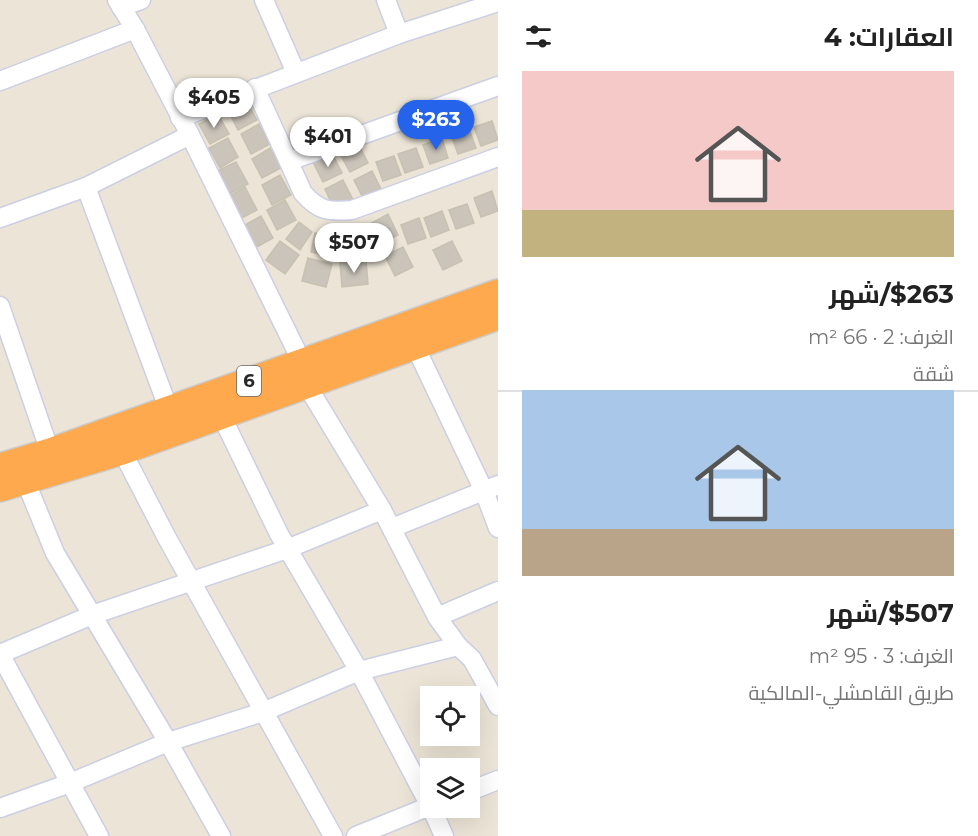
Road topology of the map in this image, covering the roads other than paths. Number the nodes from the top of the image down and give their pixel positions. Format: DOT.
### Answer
graph roads {
  1 [pos="141,0"];
  2 [pos="264,0"];
  3 [pos="386,0"];
  4 [pos="498,2"];
  5 [pos="119,3"];
  6 [pos="135,29"];
  7 [pos="399,34"];
  8 [pos="296,73"];
  9 [pos="0,81"];
  10 [pos="498,86"];
  11 [pos="255,88"];
  12 [pos="180,118"];
  13 [pos="190,135"];
  14 [pos="498,158"];
  15 [pos="289,161"];
  16 [pos="86,187"];
  17 [pos="0,217"];
  18 [pos="498,293"];
  19 [pos="0,306"];
  20 [pos="498,315"];
  21 [pos="416,346"];
  22 [pos="304,373"];
  23 [pos="169,410"];
  24 [pos="221,415"];
  25 [pos="122,451"];
  26 [pos="50,452"];
  27 [pos="0,467"];
  28 [pos="12,484"];
  29 [pos="491,488"];
  30 [pos="382,510"];
  31 [pos="392,528"];
  32 [pos="498,528"];
  33 [pos="287,549"];
  34 [pos="192,582"];
  35 [pos="498,591"];
  36 [pos="92,615"];
  37 [pos="436,617"];
  38 [pos="458,646"];
  39 [pos="359,671"];
  40 [pos="497,703"];
  41 [pos="263,712"];
  42 [pos="168,742"];
  43 [pos="498,780"];
  44 [pos="70,783"];
  45 [pos="420,785"];
  46 [pos="480,787"];
  47 [pos="0,808"];
  48 [pos="420,810"];
  49 [pos="436,818"];
  50 [pos="99,836"];
  51 [pos="221,836"];
  52 [pos="333,836"];
  53 [pos="356,836"];
  54 [pos="444,836"];
  1 -- 5 [label="street"];
  2 -- 8 [label="street"];
  3 -- 7 [label="street"];
  4 -- 7 [label="street"];
  5 -- 6 [label="street"];
  6 -- 9 [label="street"];
  6 -- 12 [label="street"];
  7 -- 8 [label="street"];
  8 -- 11 [label="street"];
  10 -- 15 [label="street"];
  11 -- 12 [label="street"];
  11 -- 15 [label="street"];
  12 -- 13 [label="street"];
  13 -- 16 [label="street"];
  13 -- 22 [label="street"];
  14 -- 15 [label="street"];
  16 -- 17 [label="street"];
  16 -- 23 [label="street"];
  18 -- 22 [label="highway, 6"];
  19 -- 26 [label="street"];
  20 -- 21 [label="highway, 6"];
  21 -- 22 [label="highway, 6"];
  21 -- 29 [label="street"];
  22 -- 23 [label="highway, 6"];
  22 -- 24 [label="highway, 6"];
  22 -- 30 [label="street"];
  23 -- 26 [label="highway, 6"];
  24 -- 25 [label="highway, 6"];
  24 -- 33 [label="street"];
  25 -- 28 [label="highway, 6"];
  25 -- 34 [label="street"];
  26 -- 27 [label="highway, 6"];
  28 -- 36 [label="street"];
  29 -- 31 [label="street"];
  29 -- 32 [label="street"];
  30 -- 31 [label="street"];
  30 -- 33 [label="street"];
  31 -- 37 [label="street"];
  33 -- 34 [label="street"];
  33 -- 39 [label="street"];
  34 -- 36 [label="street"];
  34 -- 41 [label="street"];
  35 -- 37 [label="street"];
  36 -- 42 [label="street"];
  36 -- 44 [label="street"];
  37 -- 38 [label="street"];
  38 -- 39 [label="street"];
  38 -- 40 [label="street"];
  39 -- 41 [label="street"];
  39 -- 45 [label="street"];
  41 -- 42 [label="street"];
  41 -- 52 [label="street"];
  42 -- 44 [label="street"];
  42 -- 51 [label="street"];
  43 -- 46 [label="street"];
  44 -- 47 [label="street"];
  44 -- 50 [label="street"];
  48 -- 53 [label="street"];
  49 -- 54 [label="street"];
}
